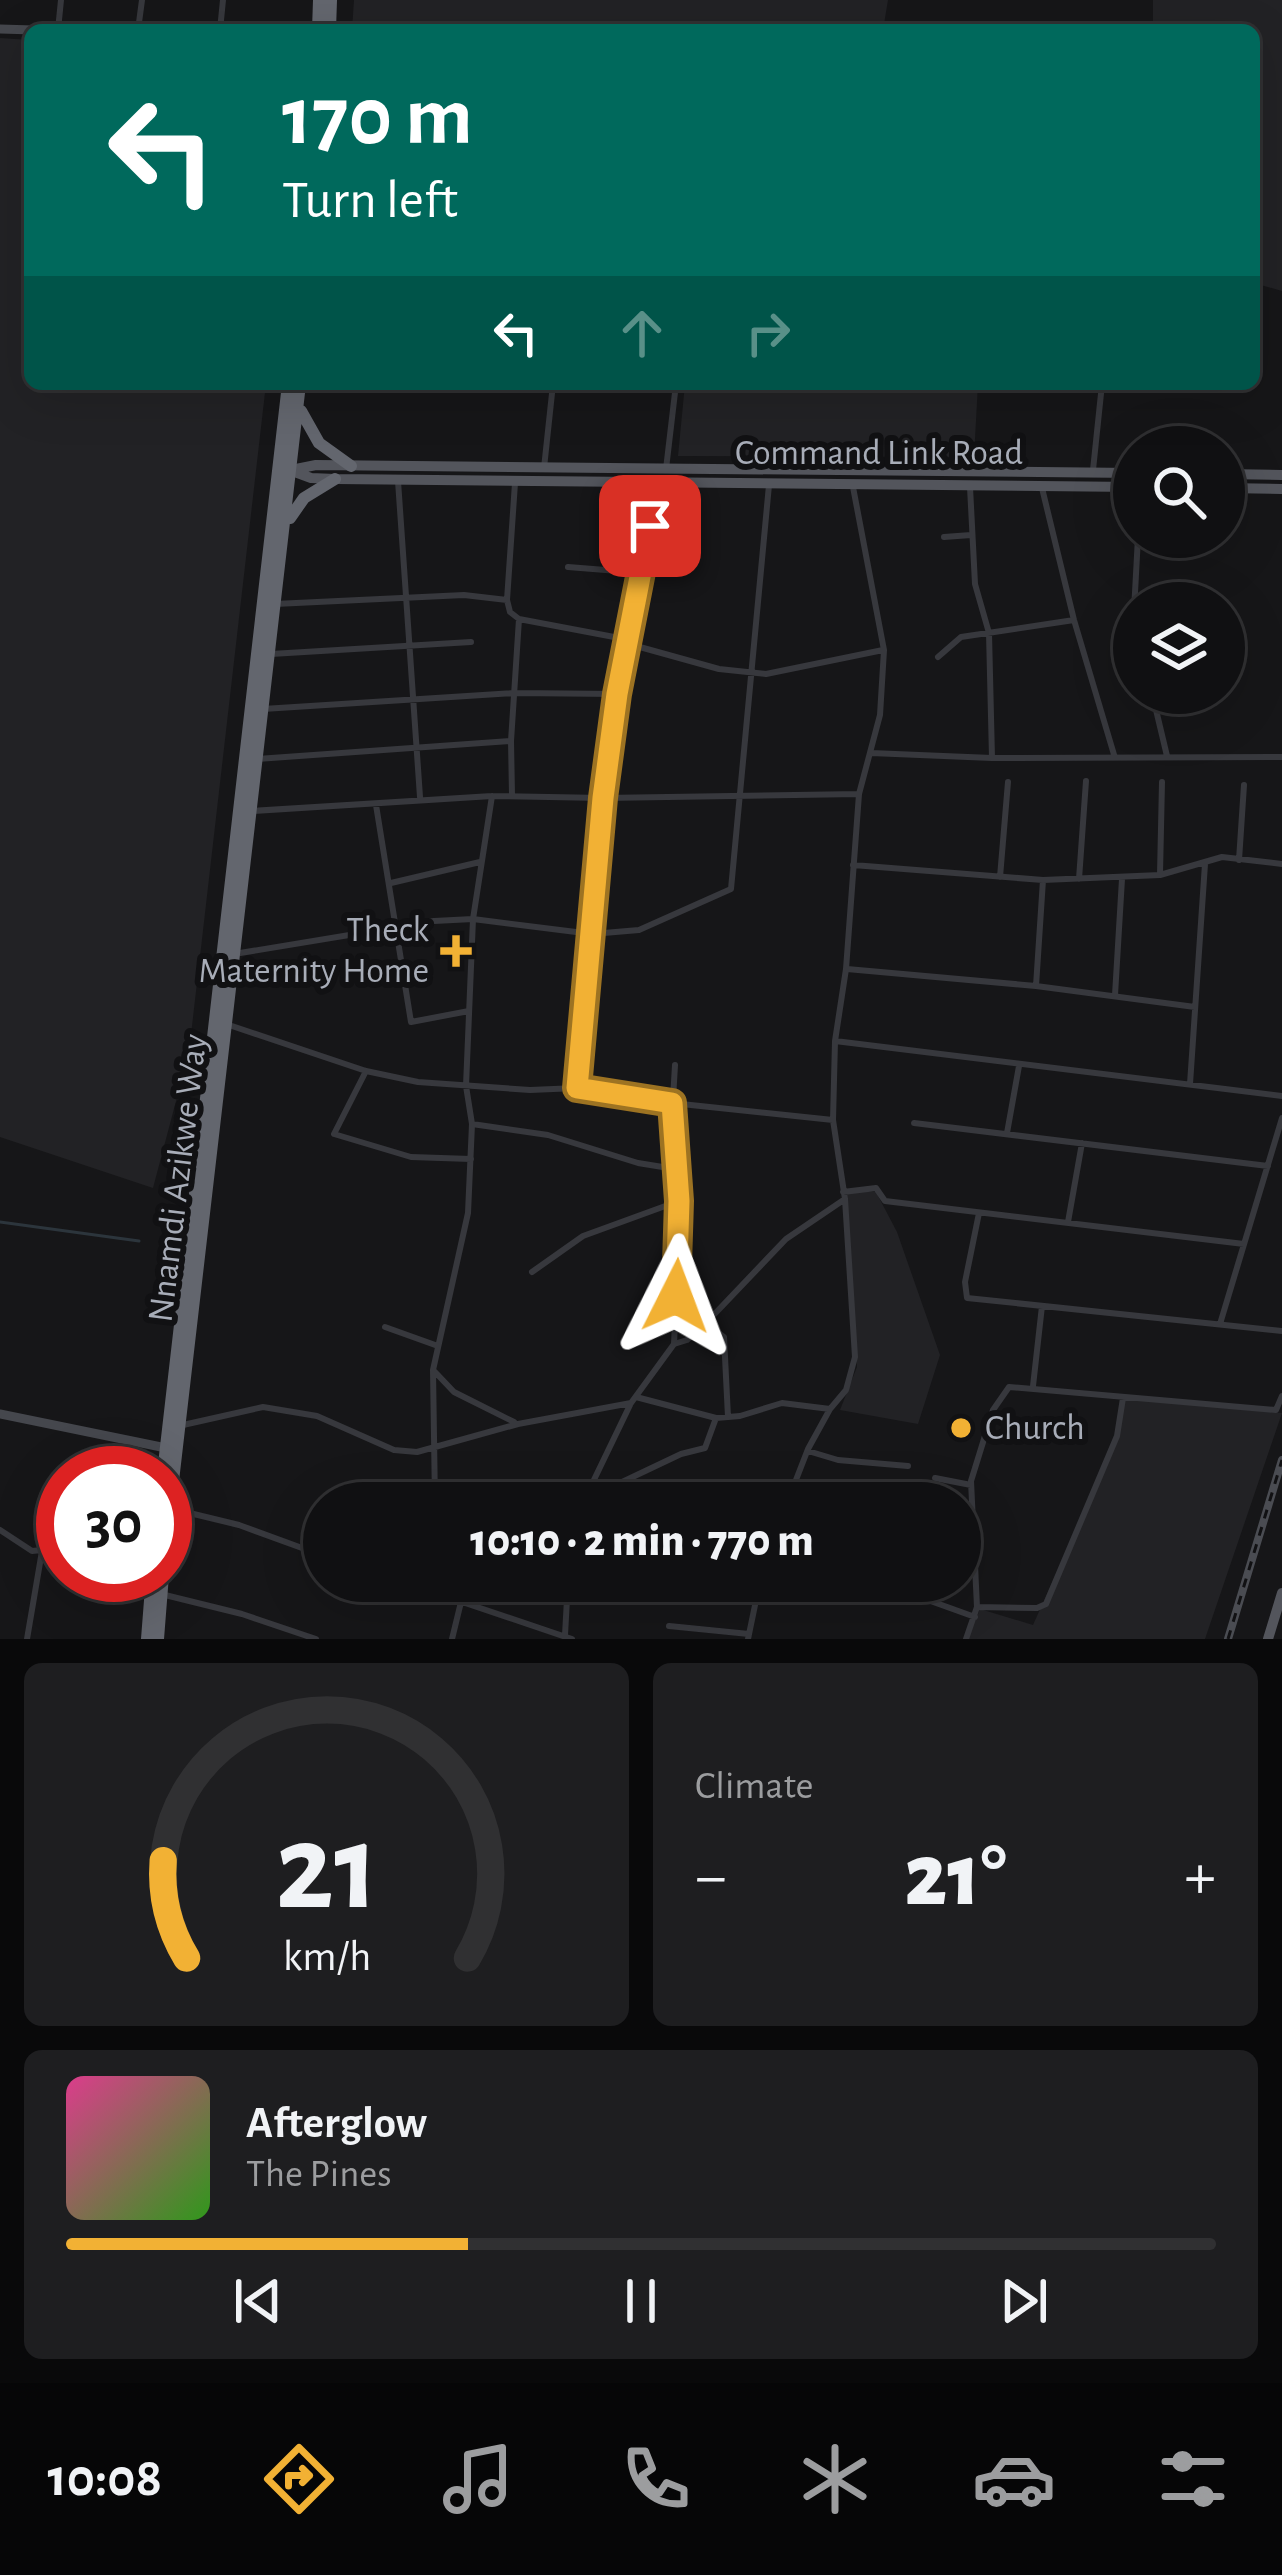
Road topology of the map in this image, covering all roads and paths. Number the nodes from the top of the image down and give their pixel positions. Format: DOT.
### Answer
graph roads {
  1 [pos="295,390"];
  2 [pos="296,390"];
  3 [pos="297,390"];
  4 [pos="552,390"];
  5 [pos="675,390"];
  6 [pos="1101,390"];
  7 [pos="282,446"];
  8 [pos="351,466"];
  9 [pos="544,468"];
  10 [pos="666,469"];
  11 [pos="291,470"];
  12 [pos="1093,472"];
  13 [pos="1113,472"];
  14 [pos="1245,474"];
  15 [pos="1282,475"];
  16 [pos="724,476"];
  17 [pos="398,478"];
  18 [pos="335,479"];
  19 [pos="515,479"];
  20 [pos="656,481"];
  21 [pos="770,481"];
  22 [pos="852,483"];
  23 [pos="970,483"];
  24 [pos="1041,484"];
  25 [pos="1113,486"];
  26 [pos="1245,488"];
  27 [pos="1282,489"];
  28 [pos="275,506"];
  29 [pos="971,535"];
  30 [pos="944,537"];
  31 [pos="282,542"];
  32 [pos="568,567"];
  33 [pos="643,573"];
  34 [pos="404,596"];
  35 [pos="507,600"];
  36 [pos="275,604"];
  37 [pos="519,619"];
  38 [pos="1074,620"];
  39 [pos="989,633"];
  40 [pos="471,642"];
  41 [pos="630,642"];
  42 [pos="407,646"];
  43 [pos="884,650"];
  44 [pos="269,654"];
  45 [pos="938,657"];
  46 [pos="750,671"];
  47 [pos="514,693"];
  48 [pos="617,694"];
  49 [pos="411,699"];
  50 [pos="263,709"];
  51 [pos="1157,714"];
  52 [pos="511,741"];
  53 [pos="417,747"];
  54 [pos="871,753"];
  55 [pos="1166,756"];
  56 [pos="1282,757"];
  57 [pos="992,758"];
  58 [pos="1115,758"];
  59 [pos="257,760"];
  60 [pos="1086,781"];
  61 [pos="1008,782"];
  62 [pos="1162,782"];
  63 [pos="1244,785"];
  64 [pos="859,794"];
  65 [pos="492,796"];
  66 [pos="512,796"];
  67 [pos="741,796"];
  68 [pos="603,798"];
  69 [pos="420,799"];
  70 [pos="376,805"];
  71 [pos="251,812"];
  72 [pos="1239,860"];
  73 [pos="480,862"];
  74 [pos="1205,863"];
  75 [pos="1282,864"];
  76 [pos="853,865"];
  77 [pos="1160,875"];
  78 [pos="1000,877"];
  79 [pos="1079,879"];
  80 [pos="1122,879"];
  81 [pos="1043,880"];
  82 [pos="390,884"];
  83 [pos="473,919"];
  84 [pos="397,928"];
  85 [pos="592,934"];
  86 [pos="234,954"];
  87 [pos="846,969"];
  88 [pos="1036,986"];
  89 [pos="1115,995"];
  90 [pos="1196,1007"];
  91 [pos="469,1011"];
  92 [pos="226,1024"];
  93 [pos="835,1041"];
  94 [pos="676,1065"];
  95 [pos="1019,1066"];
  96 [pos="366,1072"];
  97 [pos="1190,1084"];
  98 [pos="466,1086"];
  99 [pos="577,1088"];
  100 [pos="1282,1096"];
  101 [pos="672,1103"];
  102 [pos="1282,1118"];
  103 [pos="833,1120"];
  104 [pos="914,1123"];
  105 [pos="472,1124"];
  106 [pos="1007,1134"];
  107 [pos="1082,1143"];
  108 [pos="471,1159"];
  109 [pos="1268,1166"];
  110 [pos="675,1169"];
  111 [pos="844,1195"];
  112 [pos="679,1201"];
  113 [pos="979,1213"];
  114 [pos="1068,1223"];
  115 [pos="1244,1244"];
  116 [pos="532,1271"];
  117 [pos="1042,1306"];
  118 [pos="706,1323"];
  119 [pos="1220,1324"];
  120 [pos="385,1327"];
  121 [pos="1282,1331"];
  122 [pos="674,1344"];
  123 [pos="438,1346"];
  124 [pos="433,1370"];
  125 [pos="1033,1388"];
  126 [pos="1282,1396"];
  127 [pos="1124,1397"];
  128 [pos="633,1400"];
  129 [pos="830,1409"];
  130 [pos="0,1414"];
  131 [pos="728,1417"];
  132 [pos="716,1418"];
  133 [pos="518,1424"];
  134 [pos="179,1426"];
  135 [pos="156,1446"];
  136 [pos="166,1446"];
  137 [pos="177,1446"];
  138 [pos="437,1449"];
  139 [pos="808,1451"];
  140 [pos="908,1466"];
  141 [pos="935,1478"];
  142 [pos="436,1482"];
  143 [pos="593,1482"];
  144 [pos="623,1482"];
  145 [pos="795,1482"];
  146 [pos="953,1482"];
  147 [pos="972,1482"];
  148 [pos="192,1514"];
  149 [pos="0,1530"];
  150 [pos="303,1548"];
  151 [pos="36,1550"];
  152 [pos="36,1586"];
  153 [pos="1282,1593"];
  154 [pos="150,1602"];
  155 [pos="160,1602"];
  156 [pos="192,1602"];
  157 [pos="461,1602"];
  158 [pos="464,1602"];
  159 [pos="568,1602"];
  160 [pos="755,1602"];
  161 [pos="943,1602"];
  162 [pos="976,1602"];
  163 [pos="976,1612"];
  164 [pos="669,1626"];
  165 [pos="748,1636"];
  166 [pos="568,1637"];
  167 [pos="27,1639"];
  168 [pos="147,1639"];
  169 [pos="158,1639"];
  170 [pos="316,1639"];
  171 [pos="452,1639"];
  172 [pos="966,1639"];
  173 [pos="1268,1639"];
  1 -- 7 [label="highway, Nnamdi Azikwe Way"];
  2 -- 11 [label="highway, Nnamdi Azikwe Way"];
  3 -- 8 [label="highway"];
  4 -- 9 [label="street"];
  5 -- 10 [label="street"];
  6 -- 12 [label="street"];
  7 -- 11 [label="main road"];
  7 -- 28 [label="highway, Nnamdi Azikwe Way"];
  8 -- 9 [label="main road, Command Link Road"];
  8 -- 11 [label="main road, Command Link Road"];
  9 -- 10 [label="main road, Command Link Road"];
  10 -- 16 [label="main road, Command Link Road"];
  11 -- 18 [label="main road, Command Link Road"];
  11 -- 28 [label="main road"];
  11 -- 31 [label="highway, Nnamdi Azikwe Way"];
  12 -- 13 [label="main road, Command Link Road"];
  12 -- 16 [label="main road, Command Link Road"];
  14 -- 15 [label="main road"];
  16 -- 20 [label="main road, Command Link Road"];
  16 -- 21 [label="main road, Command Link Road"];
  17 -- 18 [label="main road, Command Link Road"];
  17 -- 19 [label="main road, Command Link Road"];
  17 -- 34 [label="street"];
  18 -- 31 [label="highway"];
  19 -- 20 [label="main road, Command Link Road"];
  19 -- 35 [label="street"];
  20 -- 33 [label="street"];
  21 -- 22 [label="main road, Command Link Road"];
  21 -- 46 [label="street"];
  22 -- 23 [label="main road, Command Link Road"];
  22 -- 43 [label="street"];
  23 -- 24 [label="main road, Command Link Road"];
  23 -- 29 [label="street"];
  24 -- 25 [label="main road, Command Link Road"];
  24 -- 38 [label="street"];
  26 -- 27 [label="main road"];
  28 -- 136 [label="highway, Nnamdi Azikwe Way"];
  29 -- 30 [label="street"];
  29 -- 39 [label="street"];
  31 -- 36 [label="highway, Nnamdi Azikwe Way"];
  32 -- 33 [label="street"];
  33 -- 41 [label="street"];
  34 -- 35 [label="street"];
  34 -- 36 [label="street"];
  34 -- 42 [label="street"];
  35 -- 37 [label="street"];
  36 -- 44 [label="highway, Nnamdi Azikwe Way"];
  37 -- 41 [label="street"];
  37 -- 47 [label="street"];
  38 -- 39 [label="street"];
  38 -- 58 [label="street"];
  39 -- 45 [label="street"];
  39 -- 57 [label="street"];
  40 -- 42 [label="street"];
  41 -- 46 [label="street"];
  41 -- 48 [label="street"];
  42 -- 44 [label="street"];
  42 -- 49 [label="street"];
  43 -- 46 [label="street"];
  43 -- 54 [label="street"];
  44 -- 50 [label="highway, Nnamdi Azikwe Way"];
  46 -- 67 [label="street"];
  47 -- 48 [label="street"];
  47 -- 49 [label="street"];
  47 -- 52 [label="street"];
  48 -- 68 [label="street"];
  49 -- 50 [label="street"];
  49 -- 53 [label="street"];
  50 -- 59 [label="highway, Nnamdi Azikwe Way"];
  51 -- 55 [label="street"];
  52 -- 53 [label="street"];
  52 -- 66 [label="street"];
  53 -- 59 [label="street"];
  53 -- 69 [label="street"];
  54 -- 57 [label="street"];
  54 -- 64 [label="street"];
  55 -- 56 [label="street"];
  55 -- 58 [label="street"];
  57 -- 58 [label="street"];
  59 -- 71 [label="highway, Nnamdi Azikwe Way"];
  60 -- 79 [label="street"];
  61 -- 78 [label="street"];
  62 -- 77 [label="street"];
  63 -- 72 [label="street"];
  64 -- 67 [label="street"];
  64 -- 76 [label="street"];
  65 -- 66 [label="street"];
  65 -- 69 [label="street"];
  65 -- 73 [label="street"];
  66 -- 68 [label="street"];
  67 -- 68 [label="street"];
  67 -- 85 [label="street"];
  68 -- 85 [label="street"];
  69 -- 70 [label="street"];
  70 -- 71 [label="street"];
  70 -- 82 [label="street"];
  71 -- 86 [label="highway, Nnamdi Azikwe Way"];
  72 -- 74 [label="street"];
  72 -- 75 [label="street"];
  73 -- 82 [label="street"];
  73 -- 83 [label="street"];
  74 -- 77 [label="street"];
  74 -- 90 [label="street"];
  76 -- 78 [label="street"];
  76 -- 87 [label="street"];
  77 -- 80 [label="street"];
  78 -- 81 [label="street"];
  79 -- 80 [label="street"];
  79 -- 81 [label="street"];
  80 -- 89 [label="street"];
  81 -- 88 [label="street"];
  82 -- 84 [label="street"];
  83 -- 84 [label="street"];
  83 -- 85 [label="street"];
  83 -- 91 [label="street"];
  84 -- 86 [label="street"];
  84 -- 91 [label="street"];
  85 -- 99 [label="street"];
  86 -- 92 [label="highway, Nnamdi Azikwe Way"];
  87 -- 88 [label="street"];
  87 -- 93 [label="street"];
  88 -- 89 [label="street"];
  89 -- 90 [label="street"];
  90 -- 97 [label="street"];
  91 -- 98 [label="street"];
  92 -- 96 [label="street"];
  92 -- 134 [label="highway, Nnamdi Azikwe Way"];
  93 -- 95 [label="street"];
  93 -- 103 [label="street"];
  94 -- 101 [label="street"];
  95 -- 97 [label="street"];
  95 -- 106 [label="street"];
  96 -- 98 [label="street"];
  96 -- 108 [label="street"];
  97 -- 100 [label="street"];
  98 -- 99 [label="street"];
  98 -- 105 [label="street"];
  99 -- 101 [label="street"];
  101 -- 103 [label="street"];
  101 -- 110 [label="street"];
  102 -- 109 [label="street"];
  103 -- 111 [label="street"];
  104 -- 106 [label="street"];
  105 -- 108 [label="street"];
  105 -- 110 [label="street"];
  106 -- 107 [label="street"];
  107 -- 109 [label="street"];
  107 -- 114 [label="street"];
  108 -- 123 [label="street"];
  109 -- 115 [label="street"];
  110 -- 112 [label="street"];
  111 -- 113 [label="street"];
  111 -- 118 [label="street"];
  111 -- 129 [label="street"];
  112 -- 116 [label="street"];
  112 -- 122 [label="street"];
  113 -- 114 [label="street"];
  113 -- 117 [label="street"];
  114 -- 115 [label="street"];
  115 -- 119 [label="street"];
  117 -- 119 [label="street"];
  117 -- 125 [label="street"];
  118 -- 122 [label="street"];
  118 -- 131 [label="street"];
  119 -- 121 [label="street"];
  120 -- 123 [label="street"];
  122 -- 128 [label="street"];
  123 -- 124 [label="street"];
  124 -- 133 [label="street"];
  124 -- 138 [label="street"];
  125 -- 127 [label="street"];
  125 -- 147 [label="street"];
  126 -- 127 [label="street"];
  127 -- 163 [label="street"];
  128 -- 132 [label="street"];
  128 -- 133 [label="street"];
  128 -- 143 [label="street"];
  129 -- 131 [label="street"];
  129 -- 139 [label="street"];
  130 -- 135 [label="street"];
  131 -- 132 [label="street"];
  132 -- 144 [label="street"];
  133 -- 138 [label="street"];
  134 -- 137 [label="highway, Nnamdi Azikwe Way"];
  134 -- 138 [label="street"];
  138 -- 142 [label="street"];
  139 -- 140 [label="street"];
  139 -- 145 [label="street"];
  141 -- 146 [label="street"];
  148 -- 150 [label="street"];
  149 -- 151 [label="street"];
  152 -- 167 [label="street"];
  153 -- 173 [label="main road"];
  154 -- 168 [label="highway"];
  155 -- 169 [label="highway"];
  156 -- 170 [label="street"];
  157 -- 171 [label="street"];
  158 -- 166 [label="street"];
  159 -- 166 [label="street"];
  160 -- 165 [label="street"];
  161 -- 163 [label="street"];
  162 -- 163 [label="street"];
  163 -- 172 [label="street"];
  164 -- 165 [label="street"];
}
